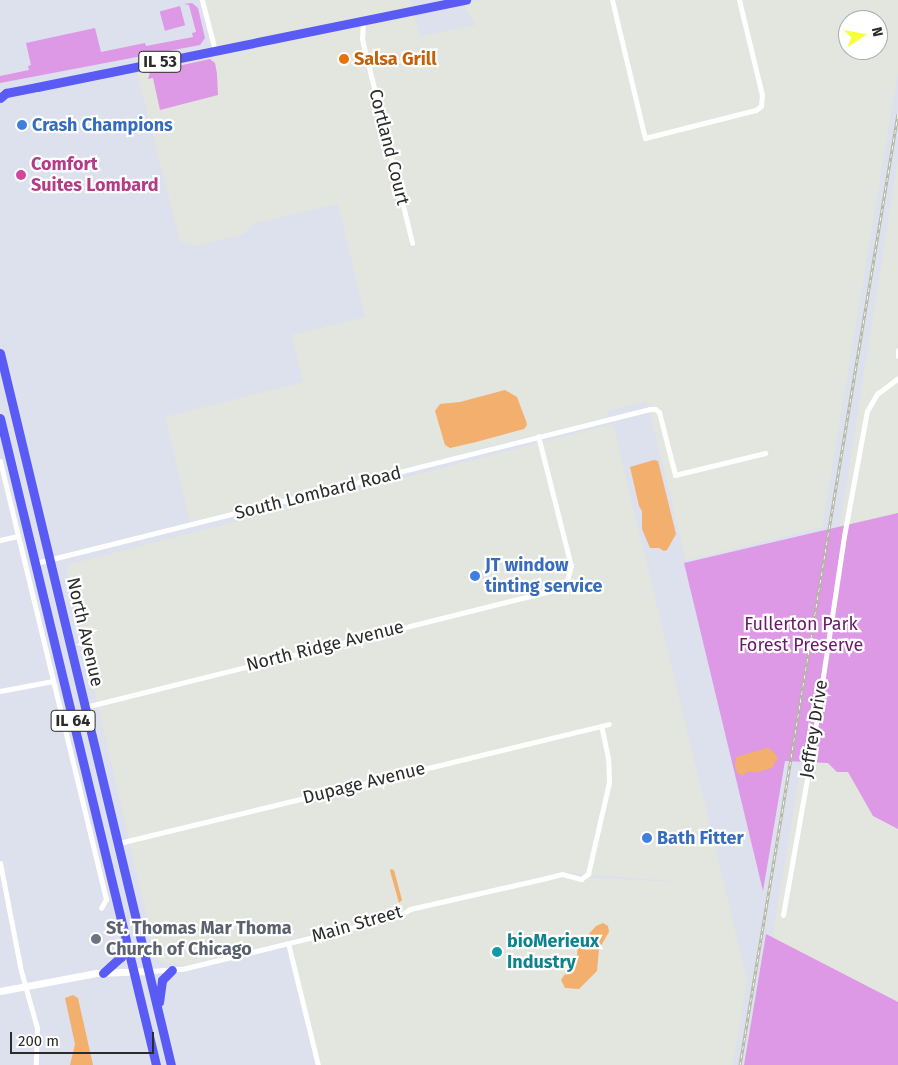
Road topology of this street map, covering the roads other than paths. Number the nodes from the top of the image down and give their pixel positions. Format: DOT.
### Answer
graph roads {
  1 [pos="202,0"];
  2 [pos="466,0"];
  3 [pos="612,0"];
  4 [pos="739,0"];
  5 [pos="363,21"];
  6 [pos="215,51"];
  7 [pos="2,93"];
  8 [pos="412,243"];
  9 [pos="0,353"];
  10 [pos="898,378"];
  11 [pos="0,418"];
  12 [pos="538,436"];
  13 [pos="764,453"];
  14 [pos="0,461"];
  15 [pos="18,536"];
  16 [pos="0,540"];
  17 [pos="51,560"];
  18 [pos="36,563"];
  19 [pos="54,681"];
  20 [pos="0,691"];
  21 [pos="86,707"];
  22 [pos="609,724"];
  23 [pos="601,726"];
  24 [pos="119,843"];
  25 [pos="0,862"];
  26 [pos="2,886"];
  27 [pos="101,908"];
  28 [pos="783,915"];
  29 [pos="125,942"];
  30 [pos="288,943"];
  31 [pos="172,970"];
  32 [pos="150,971"];
  33 [pos="132,972"];
  34 [pos="103,973"];
  35 [pos="25,986"];
  36 [pos="0,991"];
  37 [pos="158,1007"];
  38 [pos="36,1065"];
  39 [pos="156,1065"];
  40 [pos="171,1065"];
  41 [pos="318,1065"];
  1 -- 6 [label="street"];
  2 -- 5 [label="main road, IL 53"];
  3 -- 4 [label="street"];
  5 -- 6 [label="main road, IL 53"];
  5 -- 8 [label="street, Cortland Court"];
  6 -- 7 [label="main road, IL 53"];
  9 -- 17 [label="main road, North Avenue / IL 64"];
  10 -- 28 [label="street, Jeffrey Drive"];
  11 -- 18 [label="main road, North Avenue / IL 64"];
  12 -- 13 [label="street, South Lombard Road"];
  12 -- 17 [label="street, South Lombard Road"];
  12 -- 21 [label="street, North Ridge Avenue"];
  14 -- 15 [label="street"];
  15 -- 16 [label="street"];
  15 -- 19 [label="street"];
  17 -- 18 [label="street, South Lombard Road"];
  17 -- 21 [label="main road, North Avenue / IL 64"];
  18 -- 29 [label="main road, North Avenue / IL 64"];
  19 -- 20 [label="street"];
  19 -- 27 [label="street"];
  21 -- 24 [label="main road, North Avenue / IL 64"];
  22 -- 23 [label="street, Dupage Avenue"];
  23 -- 24 [label="street, Dupage Avenue"];
  23 -- 30 [label="street, Main Street"];
  24 -- 32 [label="main road, North Avenue / IL 64"];
  25 -- 26 [label="street"];
  26 -- 35 [label="street"];
  29 -- 33 [label="main road, North Avenue / IL 64"];
  29 -- 34 [label="main road"];
  30 -- 31 [label="street, Main Street"];
  30 -- 41 [label="street"];
  31 -- 32 [label="street, Main Street"];
  31 -- 37 [label="main road"];
  32 -- 33 [label="street, Main Street"];
  32 -- 37 [label="main road, North Avenue / IL 64"];
  33 -- 34 [label="street, Main Street"];
  33 -- 39 [label="main road, North Avenue / IL 64"];
  34 -- 35 [label="street, Main Street"];
  35 -- 36 [label="street, Main Street"];
  35 -- 38 [label="street"];
  37 -- 40 [label="main road, North Avenue / IL 64"];
}
